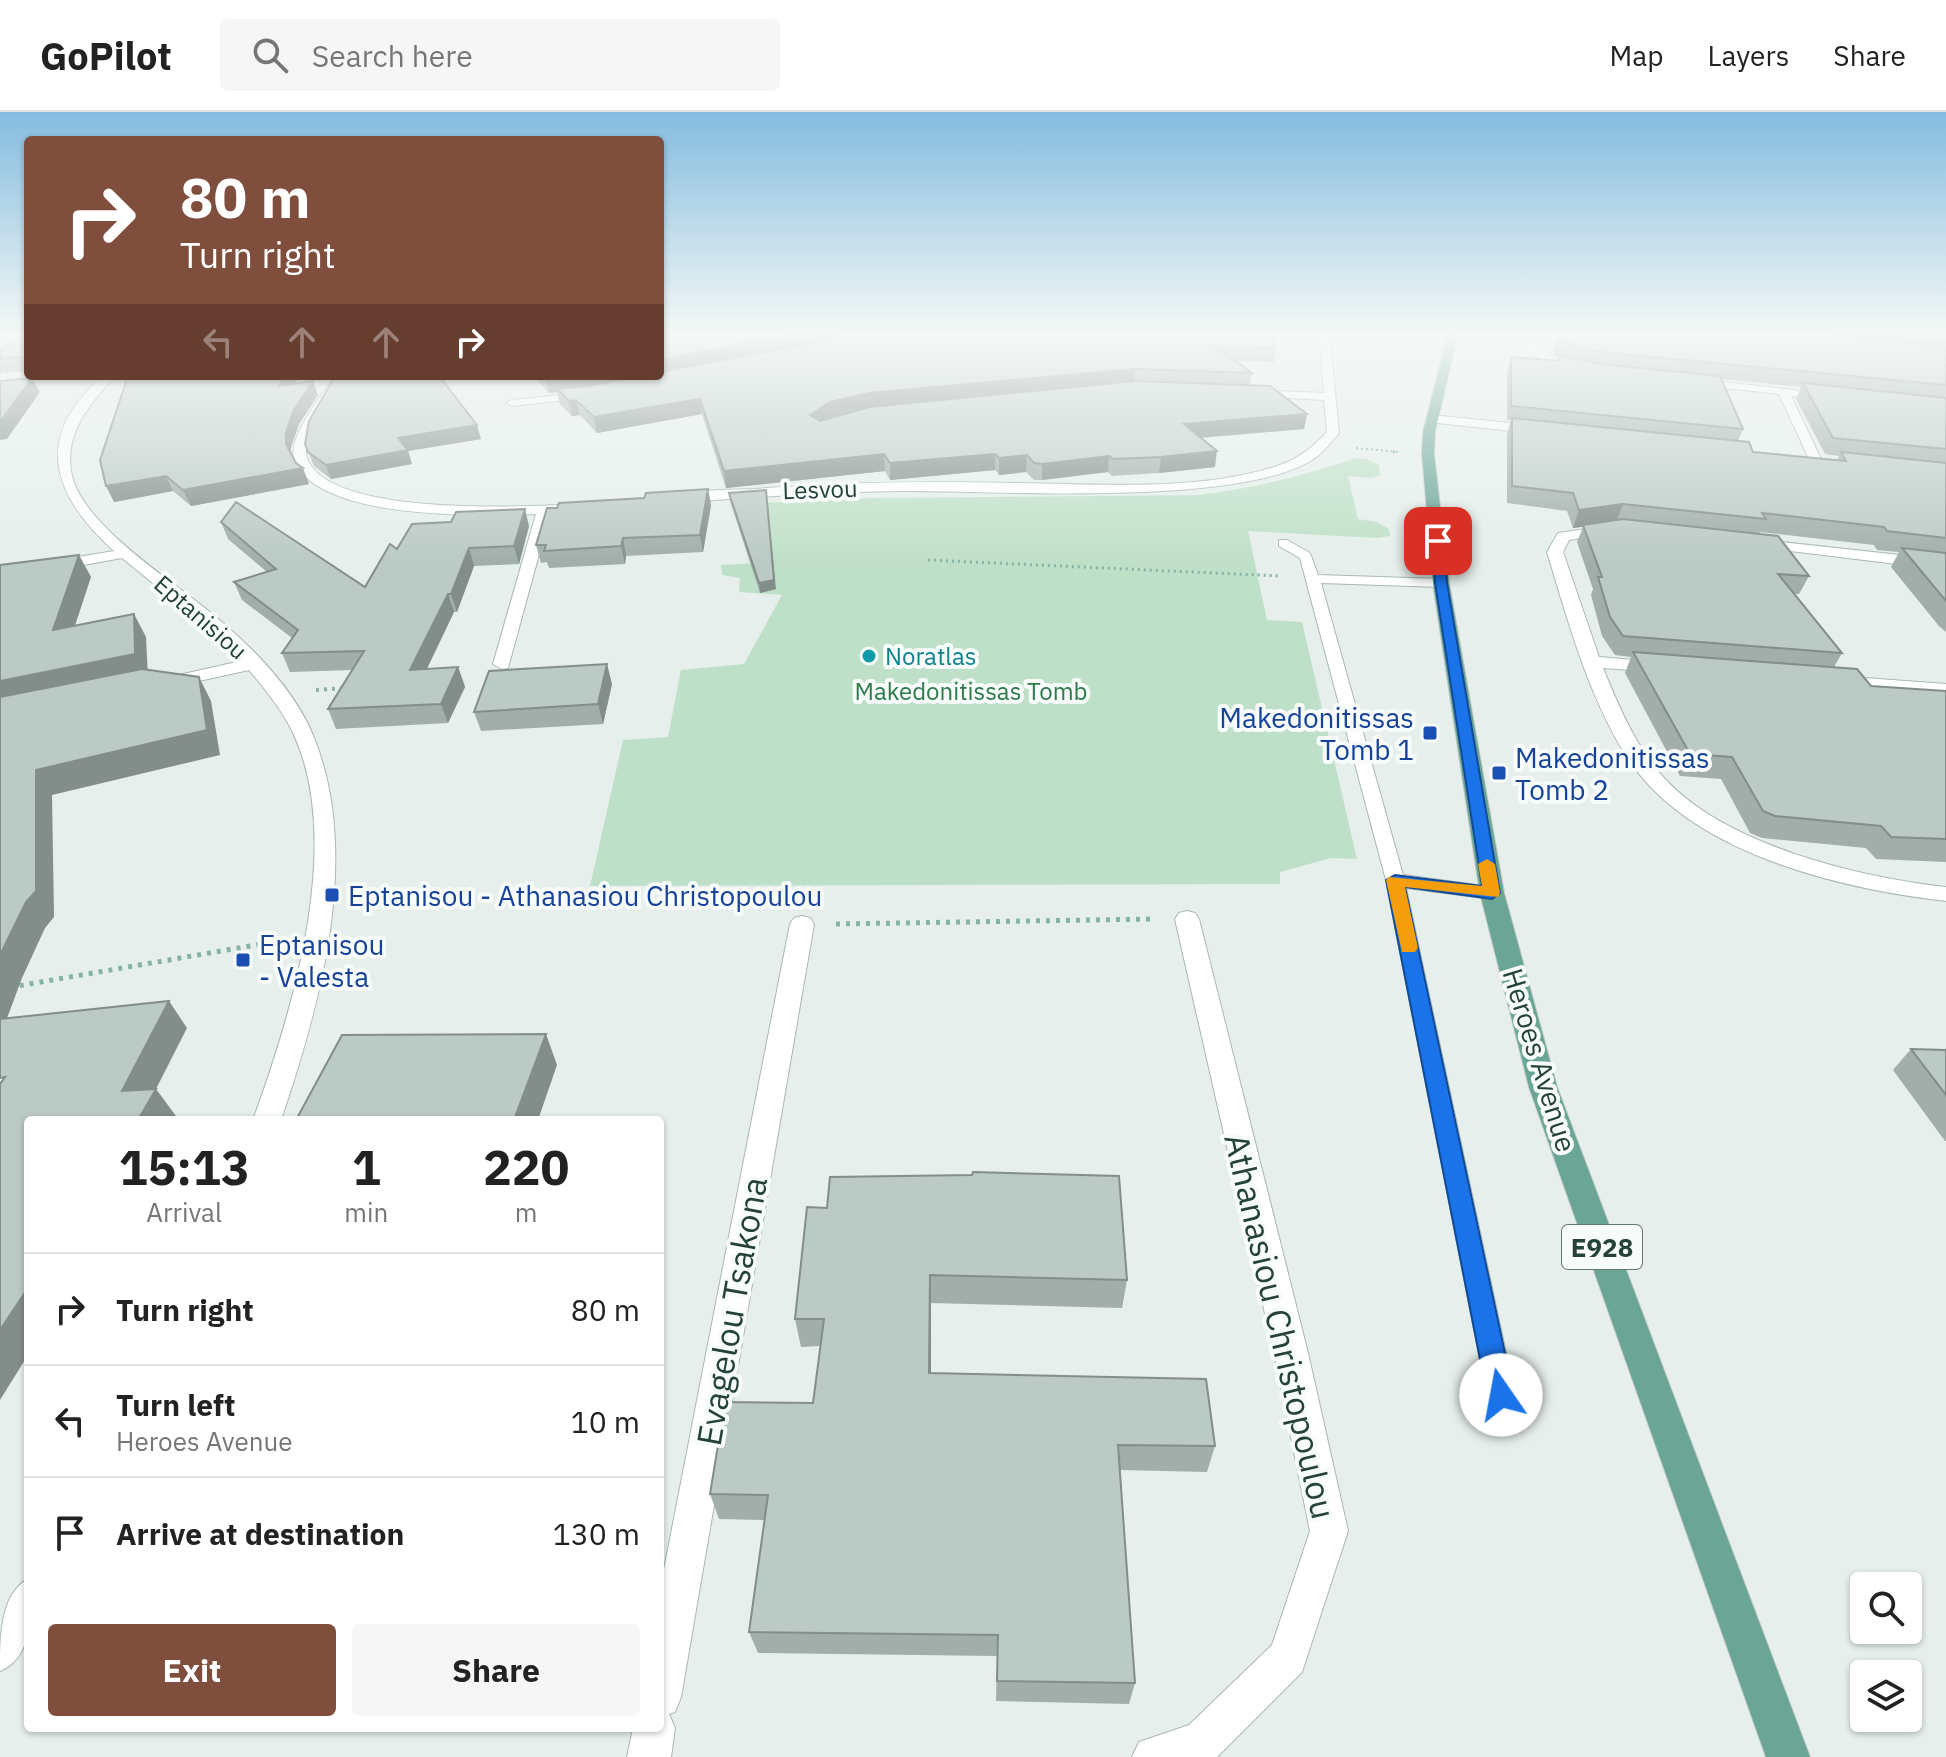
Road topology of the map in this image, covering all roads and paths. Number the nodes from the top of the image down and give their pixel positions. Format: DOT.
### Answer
graph roads {
  1 [pos="79,411"];
  2 [pos="319,411"];
  3 [pos="1331,411"];
  4 [pos="1434,411"];
  5 [pos="1792,411"];
  6 [pos="1432,419"];
  7 [pos="1555,432"];
  8 [pos="1324,446"];
  9 [pos="1428,454"];
  10 [pos="1800,457"];
  11 [pos="1815,459"];
  12 [pos="1830,461"];
  13 [pos="666,500"];
  14 [pos="590,507"];
  15 [pos="544,511"];
  16 [pos="1631,530"];
  17 [pos="1742,542"];
  18 [pos="1283,543"];
  19 [pos="126,553"];
  20 [pos="928,560"];
  21 [pos="1946,565"];
  22 [pos="1247,574"];
  23 [pos="0,575"];
  24 [pos="1313,579"];
  25 [pos="1441,583"];
  26 [pos="1592,662"];
  27 [pos="255,663"];
  28 [pos="502,664"];
  29 [pos="1669,668"];
  30 [pos="1823,679"];
  31 [pos="149,687"];
  32 [pos="351,688"];
  33 [pos="1946,689"];
  34 [pos="275,693"];
  35 [pos="1395,880"];
  36 [pos="1492,893"];
  37 [pos="1946,894"];
  38 [pos="1187,919"];
  39 [pos="802,924"];
  40 [pos="316,935"];
  41 [pos="0,989"];
  42 [pos="268,1116"];
  43 [pos="1501,1395"];
  44 [pos="24,1606"];
  45 [pos="0,1651"];
  46 [pos="664,1675"];
  47 [pos="653,1732"];
  48 [pos="649,1757"];
  49 [pos="1154,1757"];
  50 [pos="1788,1757"];
  1 -- 19 [label="street, Eptanisiou"];
  2 -- 15 [label="street"];
  3 -- 8 [label="street"];
  4 -- 6 [label="main road, Heroes Avenue / E928"];
  5 -- 11 [label="street"];
  6 -- 7 [label="street"];
  6 -- 9 [label="main road, Heroes Avenue / E928"];
  8 -- 9 [label="path"];
  8 -- 13 [label="street, Lesvou"];
  9 -- 25 [label="main road, Heroes Avenue / E928"];
  10 -- 11 [label="street"];
  11 -- 12 [label="street"];
  14 -- 15 [label="street"];
  15 -- 28 [label="street"];
  16 -- 26 [label="street"];
  17 -- 21 [label="street"];
  18 -- 24 [label="lane"];
  19 -- 23 [label="street"];
  19 -- 27 [label="street, Eptanisiou"];
  20 -- 22 [label="path"];
  24 -- 25 [label="lane"];
  24 -- 35 [label="lane"];
  25 -- 36 [label="main road, Heroes Avenue / E928"];
  26 -- 29 [label="street"];
  26 -- 37 [label="street"];
  27 -- 31 [label="street"];
  27 -- 34 [label="street, Eptanisiou"];
  30 -- 33 [label="street"];
  32 -- 34 [label="path"];
  34 -- 40 [label="street, Eptanisiou"];
  35 -- 36 [label="lane"];
  35 -- 43 [label="lane"];
  36 -- 50 [label="main road, Heroes Avenue / E928"];
  38 -- 39 [label="path"];
  38 -- 49 [label="street, Athanasiou Christopoulou"];
  39 -- 46 [label="street, Evagelou Tsakona"];
  40 -- 41 [label="path"];
  40 -- 42 [label="street, Eptanisiou"];
  44 -- 45 [label="street"];
  47 -- 48 [label="street"];
}
